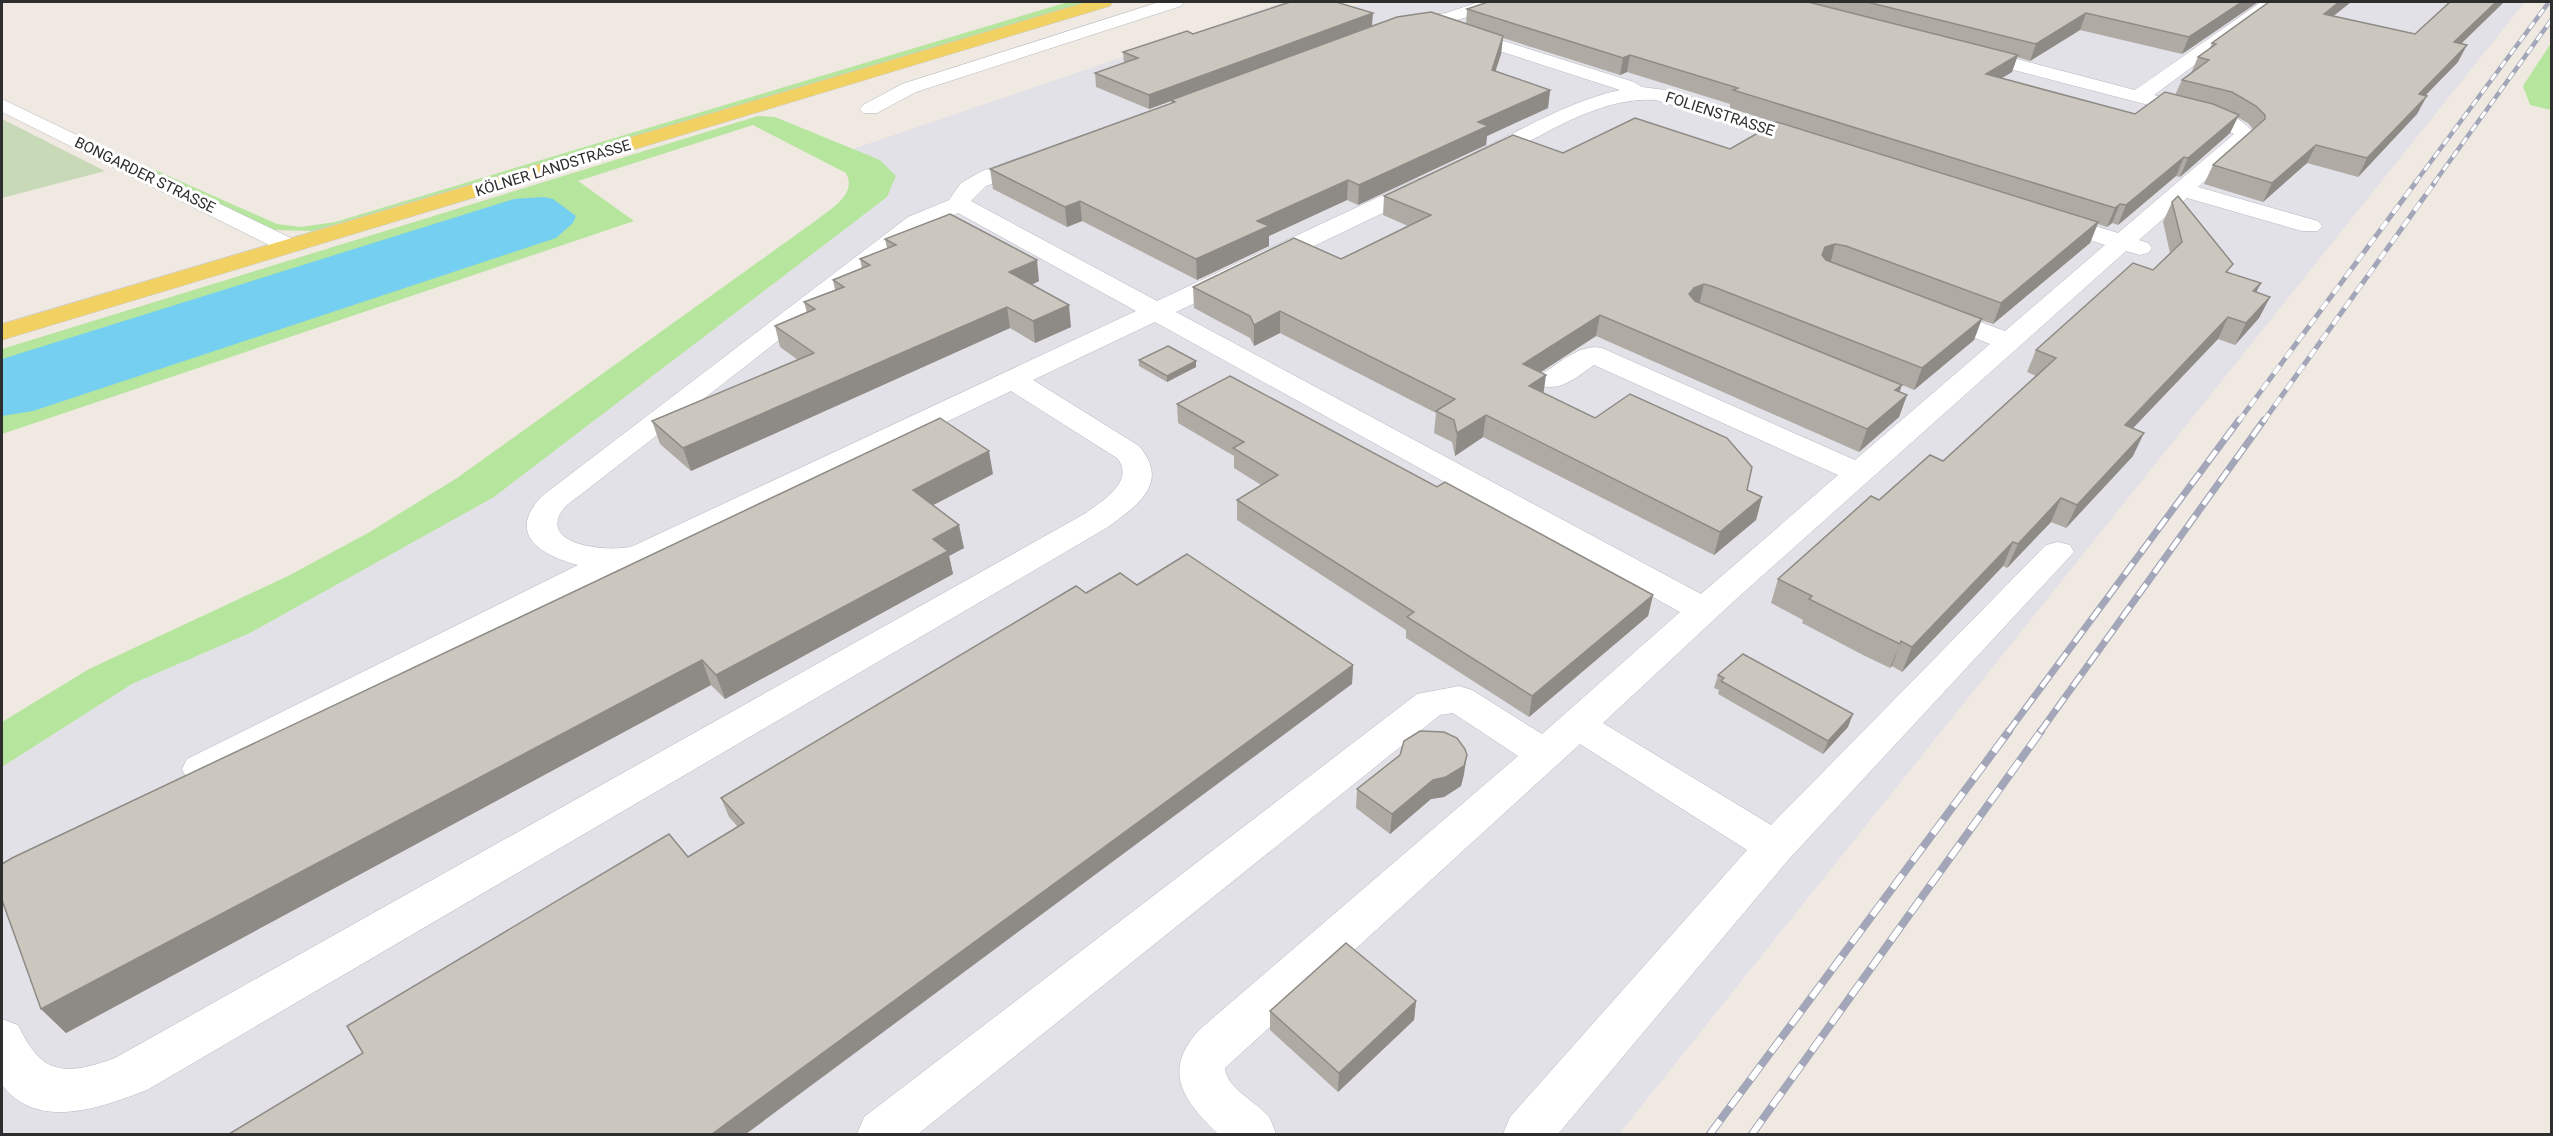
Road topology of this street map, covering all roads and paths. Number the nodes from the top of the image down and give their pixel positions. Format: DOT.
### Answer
graph roads {
  1 [pos="1104,2"];
  2 [pos="1175,2"];
  3 [pos="1494,2"];
  4 [pos="2271,2"];
  5 [pos="1439,25"];
  6 [pos="1388,29"];
  7 [pos="1945,46"];
  8 [pos="1636,93"];
  9 [pos="2139,96"];
  10 [pos="2,105"];
  11 [pos="870,109"];
  12 [pos="1832,150"];
  13 [pos="1053,153"];
  14 [pos="1464,166"];
  15 [pos="1443,176"];
  16 [pos="2183,190"];
  17 [pos="959,204"];
  18 [pos="2033,214"];
  19 [pos="2310,226"];
  20 [pos="2131,245"];
  21 [pos="289,246"];
  22 [pos="1908,303"];
  23 [pos="1155,313"];
  24 [pos="2,332"];
  25 [pos="2009,342"];
  26 [pos="1013,380"];
  27 [pos="1552,380"];
  28 [pos="1859,473"];
  29 [pos="2058,552"];
  30 [pos="614,560"];
  31 [pos="1704,610"];
  32 [pos="1576,724"];
  33 [pos="1544,754"];
  34 [pos="166,787"];
  35 [pos="1775,847"];
  36 [pos="2,1040"];
  37 [pos="881,1134"];
  38 [pos="1252,1134"];
  39 [pos="1527,1134"];
  1 -- 21 [label="main road, KÖLNER LANDSTRASSE"];
  2 -- 11 [label="street"];
  3 -- 6 [label="street"];
  4 -- 9 [label="street"];
  5 -- 8 [label="street, FOLIENSTRASSE"];
  7 -- 9 [label="street"];
  8 -- 12 [label="street, FOLIENSTRASSE"];
  8 -- 14 [label="street"];
  9 -- 16 [label="street"];
  10 -- 21 [label="street, BONGARDER STRASSE"];
  13 -- 17 [label="street"];
  15 -- 23 [label="street"];
  16 -- 19 [label="street"];
  16 -- 20 [label="street"];
  17 -- 23 [label="street"];
  17 -- 30 [label="street"];
  18 -- 20 [label="street"];
  20 -- 25 [label="street"];
  21 -- 24 [label="main road, KÖLNER LANDSTRASSE"];
  22 -- 25 [label="street"];
  23 -- 26 [label="street"];
  23 -- 31 [label="street"];
  25 -- 28 [label="street"];
  26 -- 30 [label="street"];
  26 -- 36 [label="street"];
  27 -- 28 [label="street"];
  28 -- 31 [label="street"];
  29 -- 35 [label="street"];
  30 -- 34 [label="street"];
  31 -- 32 [label="street"];
  32 -- 33 [label="street"];
  32 -- 35 [label="street"];
  33 -- 37 [label="street"];
  33 -- 38 [label="street"];
  35 -- 39 [label="street"];
}
